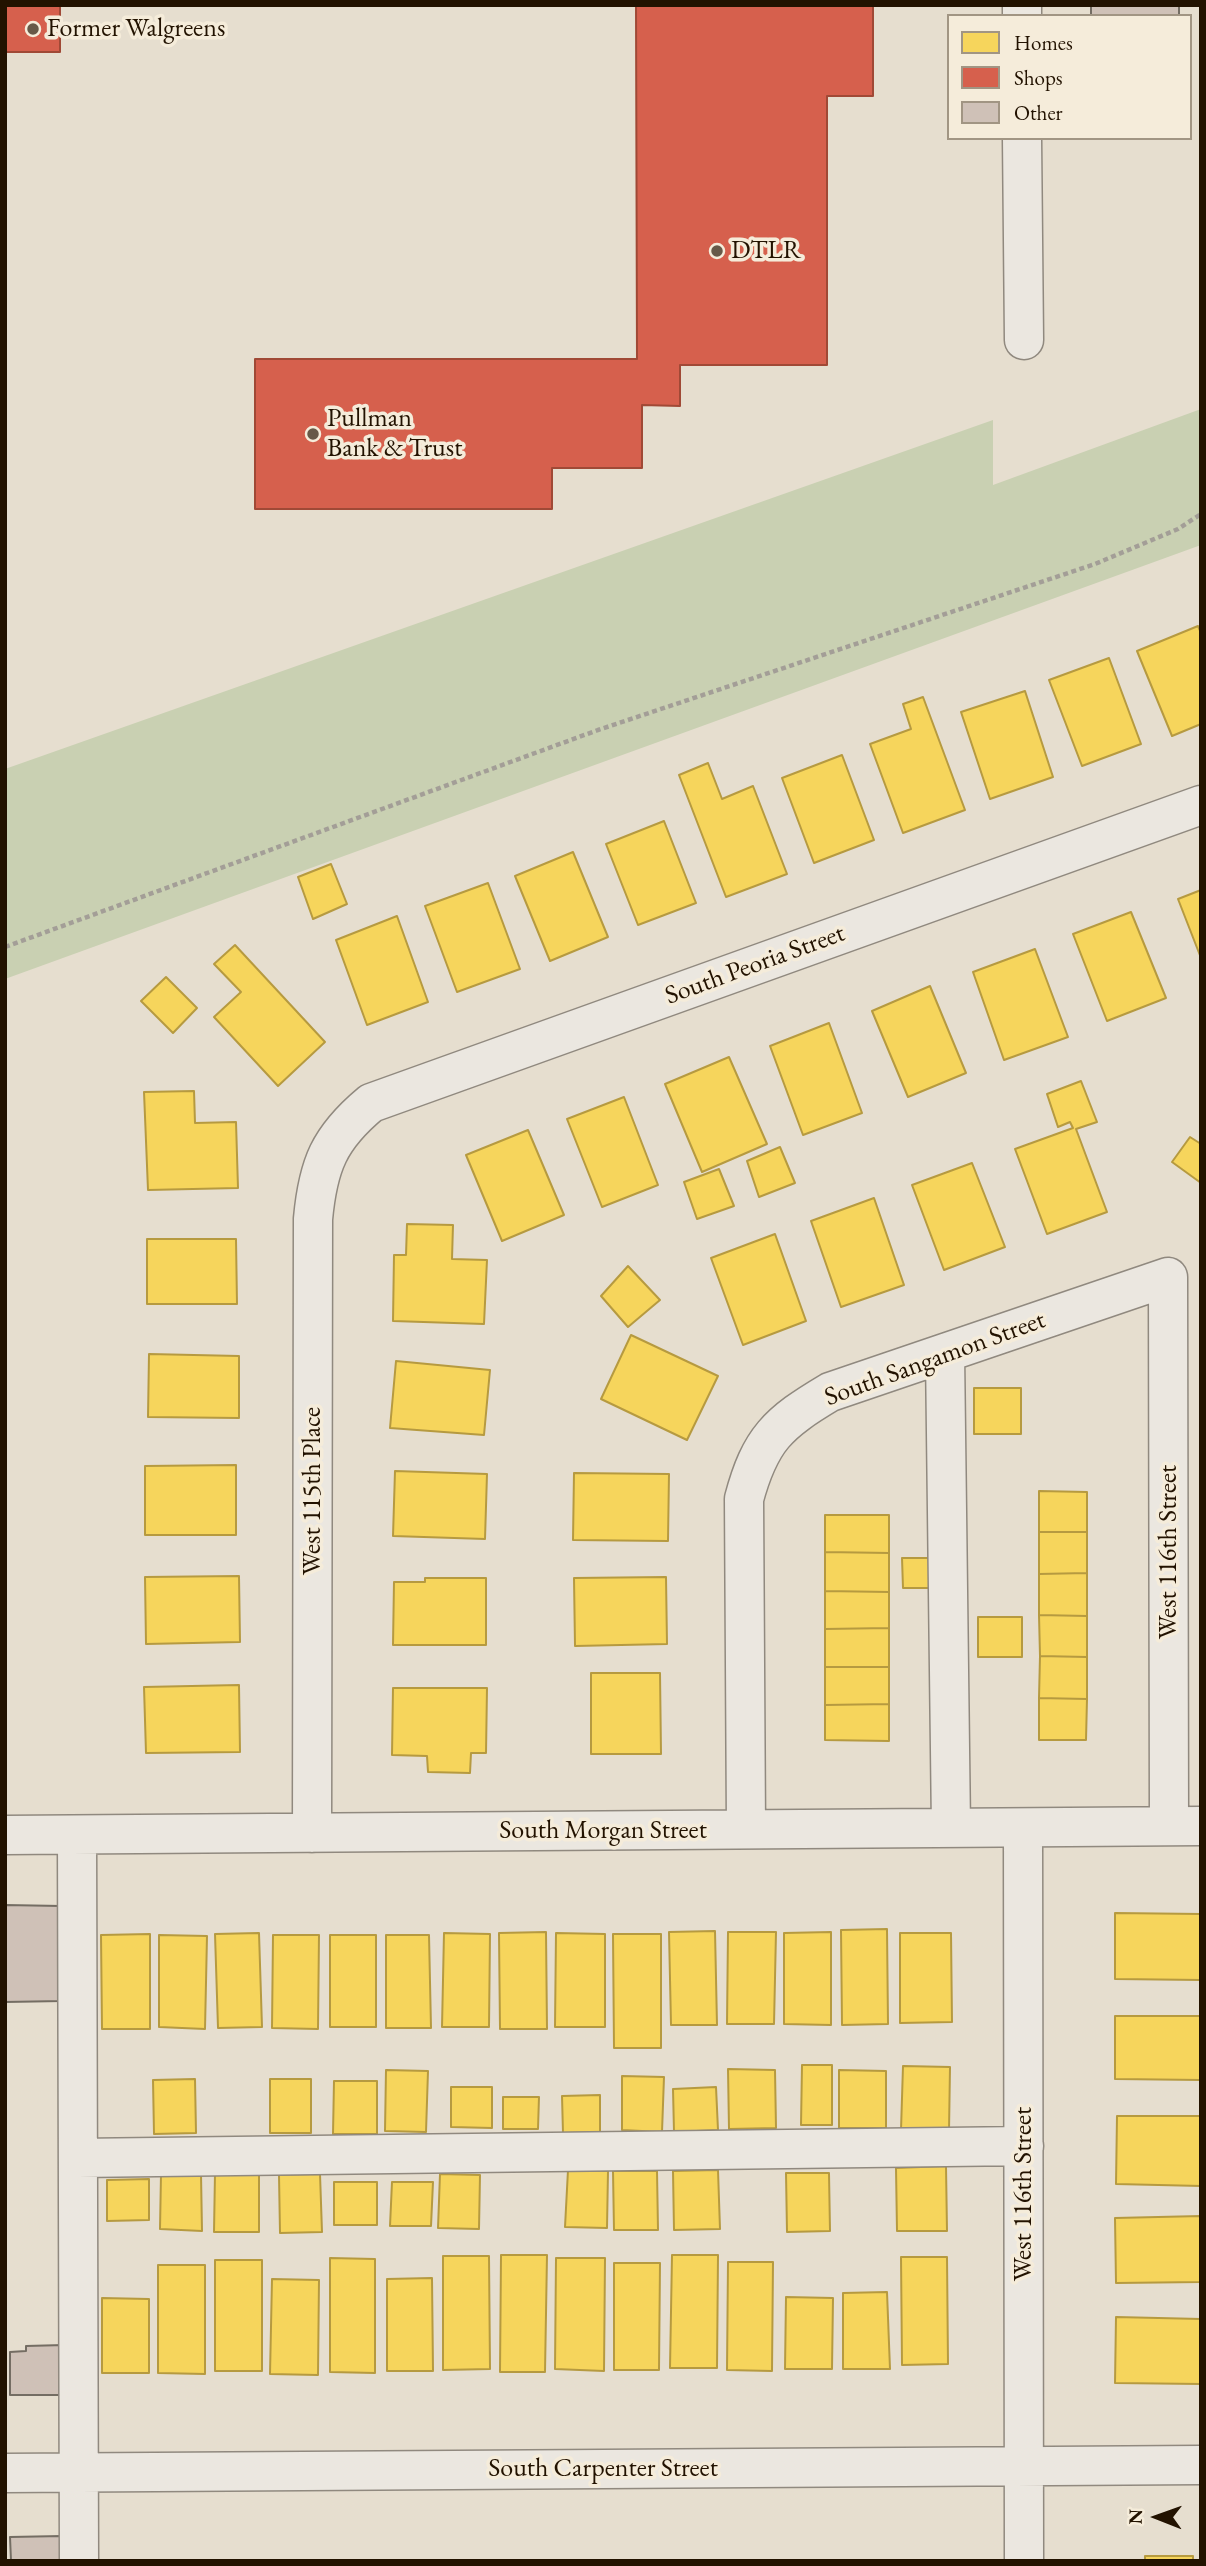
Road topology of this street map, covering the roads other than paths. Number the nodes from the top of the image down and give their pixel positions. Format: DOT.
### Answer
graph roads {
  1 [pos="1023,140"];
  2 [pos="1024,340"];
  3 [pos="1201,805"];
  4 [pos="327,1151"];
  5 [pos="1168,1278"];
  6 [pos="945,1353"];
  7 [pos="1185,1826"];
  8 [pos="951,1828"];
  9 [pos="1023,1828"];
  10 [pos="746,1829"];
  11 [pos="312,1833"];
  12 [pos="5,1835"];
  13 [pos="77,1835"];
  14 [pos="1024,2146"];
  15 [pos="78,2158"];
  16 [pos="1201,2465"];
  17 [pos="1024,2466"];
  18 [pos="79,2472"];
  19 [pos="5,2473"];
  20 [pos="79,2561"];
  21 [pos="1024,2561"];
  1 -- 2 [label="street"];
  3 -- 4 [label="street, South Peoria Street"];
  4 -- 11 [label="street, West 115th Place"];
  5 -- 6 [label="street, South Sangamon Street"];
  5 -- 7 [label="street, West 116th Street"];
  6 -- 8 [label="street"];
  6 -- 10 [label="street, South Sangamon Street"];
  7 -- 9 [label="street, South Morgan Street"];
  8 -- 9 [label="street, South Morgan Street"];
  8 -- 10 [label="street, South Morgan Street"];
  9 -- 14 [label="street, West 116th Street"];
  10 -- 11 [label="street, South Morgan Street"];
  11 -- 13 [label="street, South Morgan Street"];
  12 -- 13 [label="street, South Morgan Street"];
  13 -- 15 [label="street"];
  14 -- 15 [label="street"];
  14 -- 17 [label="street, West 116th Street"];
  15 -- 18 [label="street"];
  16 -- 17 [label="street, South Carpenter Street"];
  17 -- 18 [label="street, South Carpenter Street"];
  17 -- 21 [label="street, West 116th Street"];
  18 -- 19 [label="street, South Carpenter Street"];
  18 -- 20 [label="street"];
}
